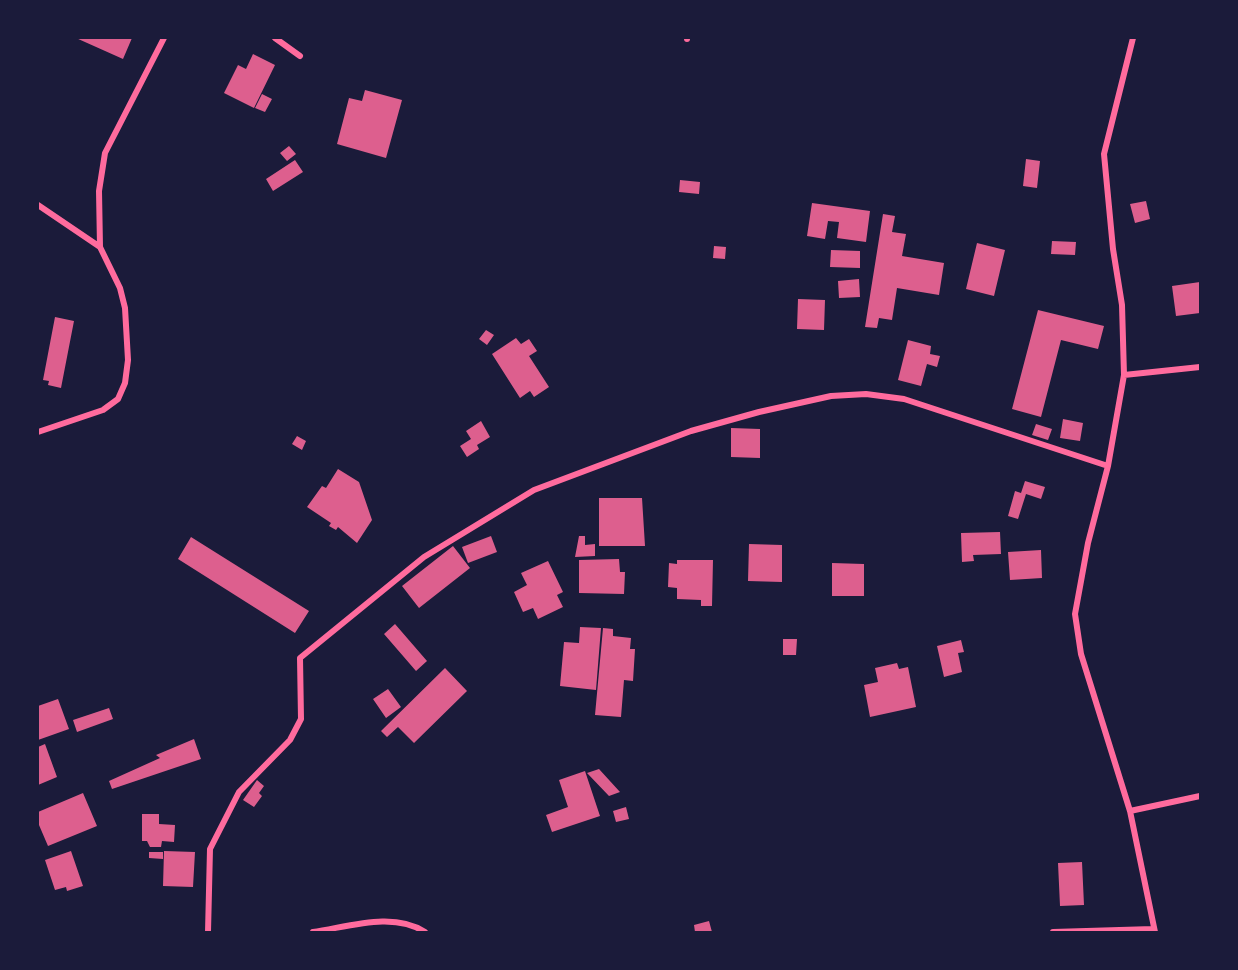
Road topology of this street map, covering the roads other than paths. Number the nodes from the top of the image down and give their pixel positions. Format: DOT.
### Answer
graph roads {
  1 [pos="164,38"];
  2 [pos="276,38"];
  3 [pos="1133,38"];
  4 [pos="300,56"];
  5 [pos="38,205"];
  6 [pos="100,247"];
  7 [pos="1200,367"];
  8 [pos="1124,375"];
  9 [pos="38,432"];
  10 [pos="1108,466"];
  11 [pos="1200,796"];
  12 [pos="1130,811"];
  13 [pos="1154,931"];
  14 [pos="208,933"];
  15 [pos="313,933"];
  16 [pos="425,933"];
  17 [pos="1053,933"];
  1 -- 6 [label="street"];
  2 -- 4 [label="street"];
  3 -- 8 [label="street"];
  5 -- 6 [label="street"];
  6 -- 9 [label="street"];
  7 -- 8 [label="street"];
  8 -- 10 [label="street"];
  10 -- 12 [label="street"];
  10 -- 14 [label="street"];
  11 -- 12 [label="street"];
  12 -- 13 [label="street"];
  13 -- 17 [label="street"];
  15 -- 16 [label="street"];
}
